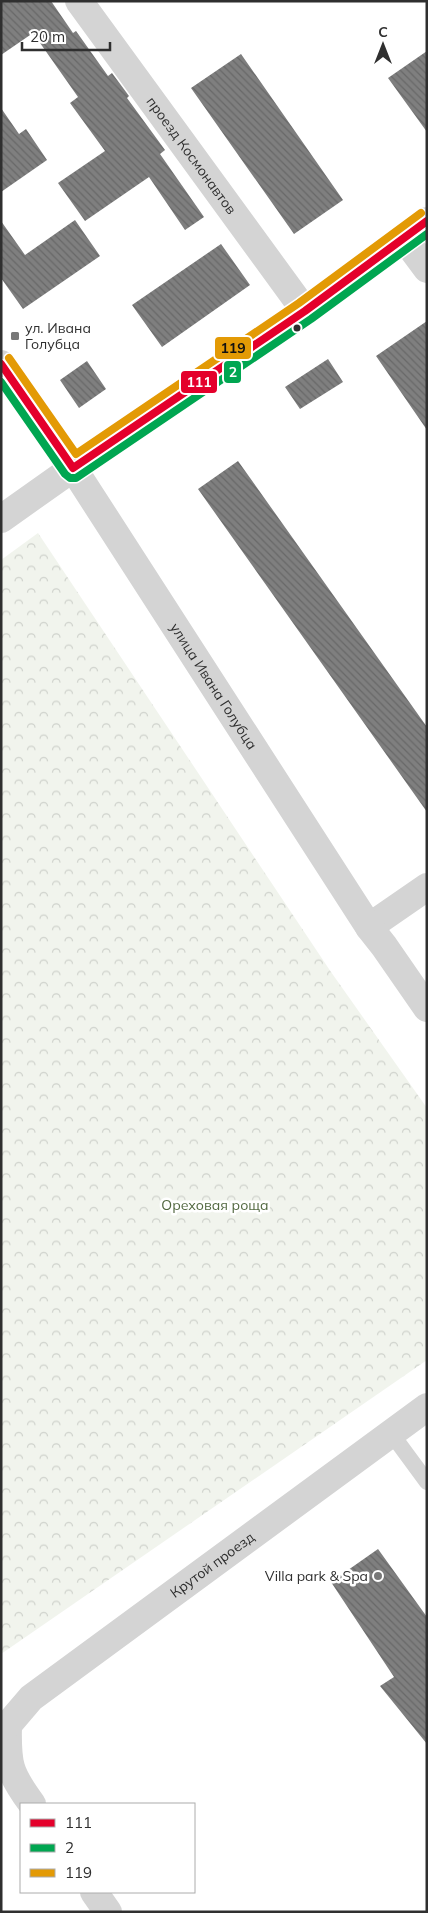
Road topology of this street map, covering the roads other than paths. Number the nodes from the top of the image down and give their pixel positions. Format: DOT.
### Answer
graph roads {
  1 [pos="79,1"];
  2 [pos="427,221"];
  3 [pos="404,238"];
  4 [pos="427,269"];
  5 [pos="305,311"];
  6 [pos="1,364"];
  7 [pos="73,468"];
  8 [pos="1,519"];
  9 [pos="427,887"];
  10 [pos="369,927"];
  11 [pos="427,1008"];
  12 [pos="427,1407"];
  13 [pos="391,1434"];
  14 [pos="427,1482"];
  15 [pos="5,1726"];
  16 [pos="31,1803"];
  17 [pos="95,1893"];
  18 [pos="108,1912"];
  1 -- 5 [label="street, проезд Космонавтов"];
  2 -- 3 [label="street"];
  3 -- 4 [label="street"];
  3 -- 5 [label="street"];
  5 -- 7 [label="street"];
  6 -- 7 [label="street, улица Ивана Голубца"];
  7 -- 8 [label="street"];
  7 -- 10 [label="street, улица Ивана Голубца"];
  9 -- 10 [label="street"];
  10 -- 11 [label="street, улица Ивана Голубца"];
  12 -- 13 [label="street, Крутой проезд"];
  13 -- 14 [label="lane"];
  13 -- 15 [label="street, Крутой проезд"];
  15 -- 16 [label="street"];
  17 -- 18 [label="street"];
}
